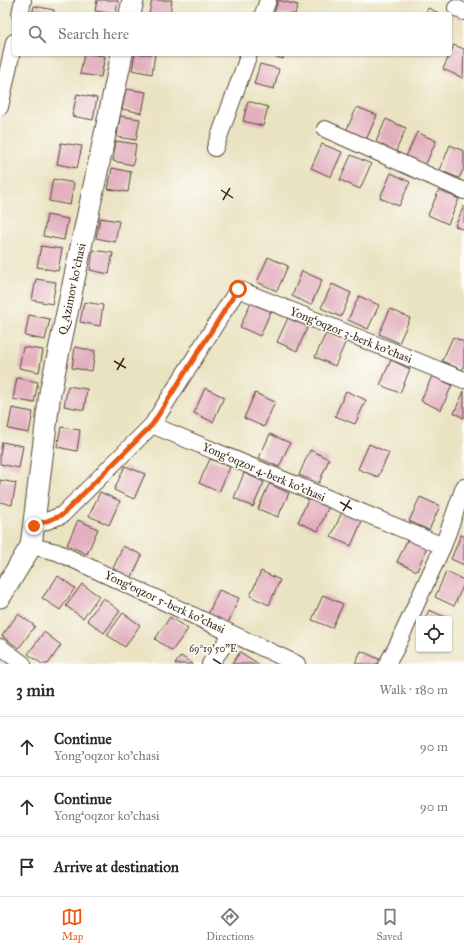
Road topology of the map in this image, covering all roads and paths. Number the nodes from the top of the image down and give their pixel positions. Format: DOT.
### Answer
graph roads {
  1 [pos="23,0"];
  2 [pos="133,0"];
  3 [pos="268,0"];
  4 [pos="20,12"];
  5 [pos="130,12"];
  6 [pos="264,12"];
  7 [pos="12,51"];
  8 [pos="122,56"];
  9 [pos="248,56"];
  10 [pos="0,107"];
  11 [pos="325,129"];
  12 [pos="215,148"];
  13 [pos="464,191"];
  14 [pos="464,380"];
  15 [pos="152,425"];
  16 [pos="464,487"];
  17 [pos="34,526"];
  18 [pos="31,546"];
  19 [pos="443,546"];
  20 [pos="0,597"];
  21 [pos="232,634"];
  22 [pos="0,647"];
  23 [pos="23,664"];
  24 [pos="210,664"];
  25 [pos="297,664"];
  26 [pos="387,664"];
  1 -- 4 [label="street"];
  2 -- 5 [label="main road"];
  3 -- 6 [label="street"];
  7 -- 10 [label="street"];
  8 -- 17 [label="main road, Q. Azimov ko'chasi"];
  9 -- 12 [label="street"];
  11 -- 13 [label="street"];
  14 -- 15 [label="street, Yong‘oqzor 3-berk ko'chasi"];
  15 -- 17 [label="street"];
  15 -- 19 [label="street, Yong‘oqzor 4-berk ko'chasi"];
  16 -- 19 [label="street"];
  17 -- 18 [label="main road, Q. Azimov ko'chasi"];
  18 -- 20 [label="main road"];
  18 -- 21 [label="street, Yong‘oqzor 5-berk ko'chasi"];
  19 -- 26 [label="street"];
  21 -- 24 [label="street"];
  21 -- 25 [label="street, Yong‘oqzor 5-berk ko'chasi"];
  22 -- 23 [label="street"];
}
